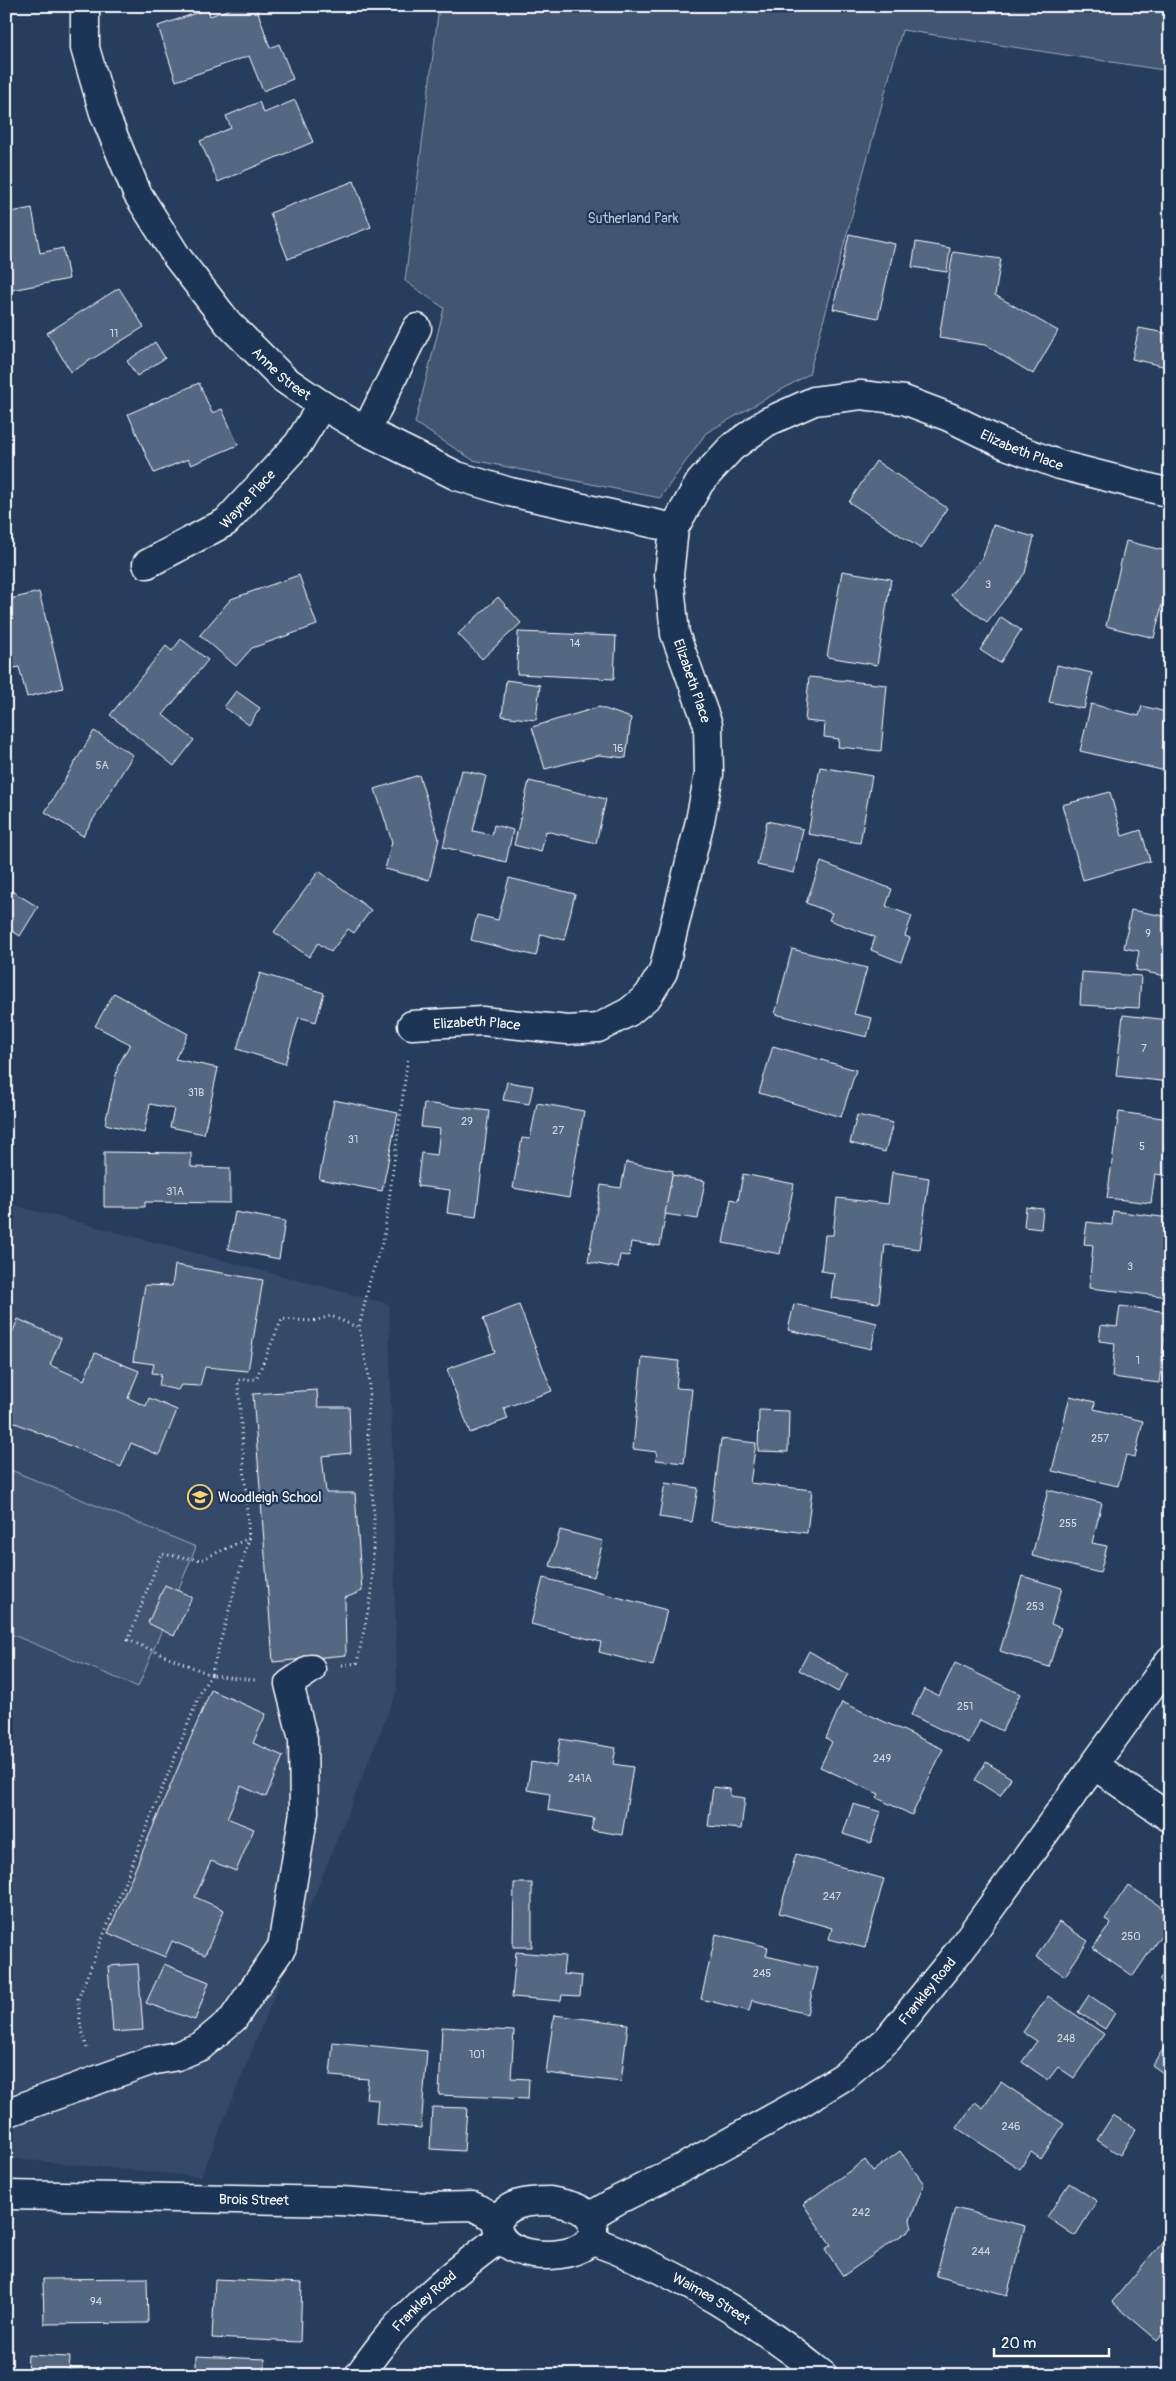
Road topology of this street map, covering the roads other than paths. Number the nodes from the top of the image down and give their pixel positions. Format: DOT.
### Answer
graph roads {
  1 [pos="85,6"];
  2 [pos="416,328"];
  3 [pos="322,405"];
  4 [pos="366,432"];
  5 [pos="1170,493"];
  6 [pos="674,528"];
  7 [pos="148,564"];
  8 [pos="412,1025"];
  9 [pos="1170,1660"];
  10 [pos="311,1669"];
  11 [pos="1094,1764"];
  12 [pos="1170,1818"];
  13 [pos="6,2113"];
  14 [pos="6,2195"];
  15 [pos="590,2228"];
  16 [pos="499,2229"];
  17 [pos="359,2375"];
  18 [pos="823,2375"];
  1 -- 3 [label="street, Anne Street"];
  2 -- 4 [label="street"];
  3 -- 4 [label="street, Anne Street"];
  3 -- 7 [label="street, Wayne Place"];
  4 -- 6 [label="street, Anne Street"];
  5 -- 6 [label="street, Elizabeth Place"];
  6 -- 8 [label="street, Elizabeth Place"];
  9 -- 11 [label="street, Frankley Road"];
  10 -- 13 [label="street"];
  11 -- 12 [label="street"];
  11 -- 15 [label="street, Frankley Road"];
  14 -- 16 [label="street, Brois Street"];
  15 -- 16 [label="street"];
  15 -- 16 [label="street"];
  15 -- 18 [label="street, Waimea Street"];
  16 -- 17 [label="street, Frankley Road"];
}
